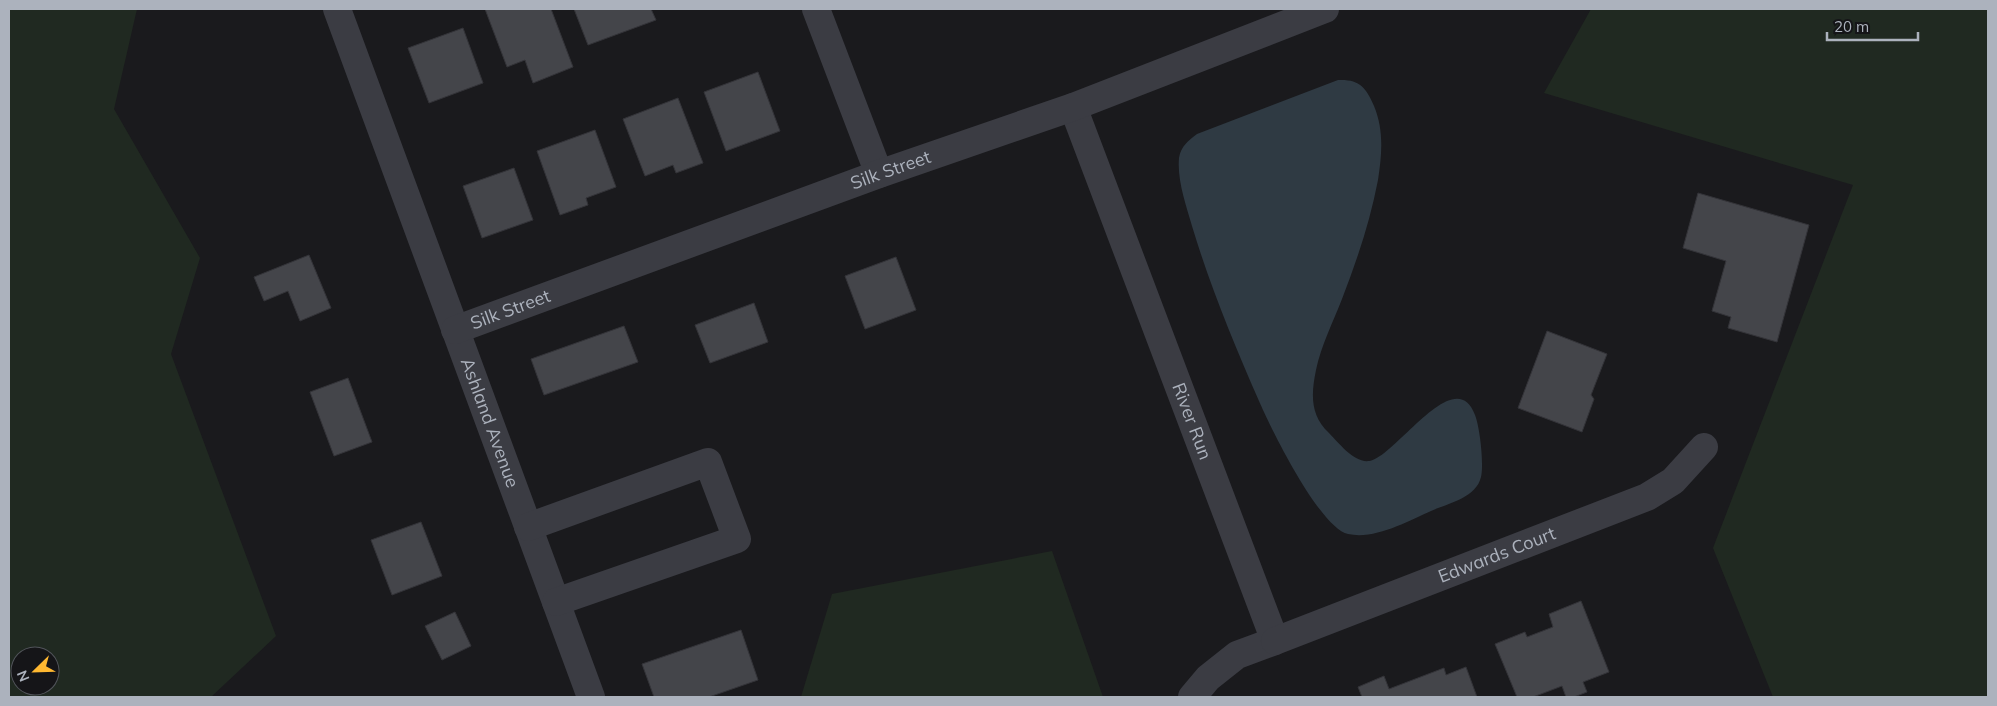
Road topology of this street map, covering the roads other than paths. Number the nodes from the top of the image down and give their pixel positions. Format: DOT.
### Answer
graph roads {
  1 [pos="337,9"];
  2 [pos="816,9"];
  3 [pos="1325,9"];
  4 [pos="1073,107"];
  5 [pos="879,174"];
  6 [pos="454,330"];
  7 [pos="1704,447"];
  8 [pos="528,527"];
  9 [pos="556,602"];
  10 [pos="1275,640"];
  11 [pos="591,697"];
  12 [pos="1192,697"];
  1 -- 6 [label="street, Ashland Avenue"];
  2 -- 5 [label="street"];
  3 -- 4 [label="street, Silk Street"];
  4 -- 5 [label="street, Silk Street"];
  4 -- 10 [label="street, River Run"];
  5 -- 6 [label="street, Silk Street"];
  6 -- 8 [label="street, Ashland Avenue"];
  7 -- 10 [label="street, Edwards Court"];
  8 -- 9 [label="street, Ashland Avenue"];
  8 -- 9 [label="street"];
  9 -- 11 [label="street, Ashland Avenue"];
  10 -- 12 [label="street"];
}
